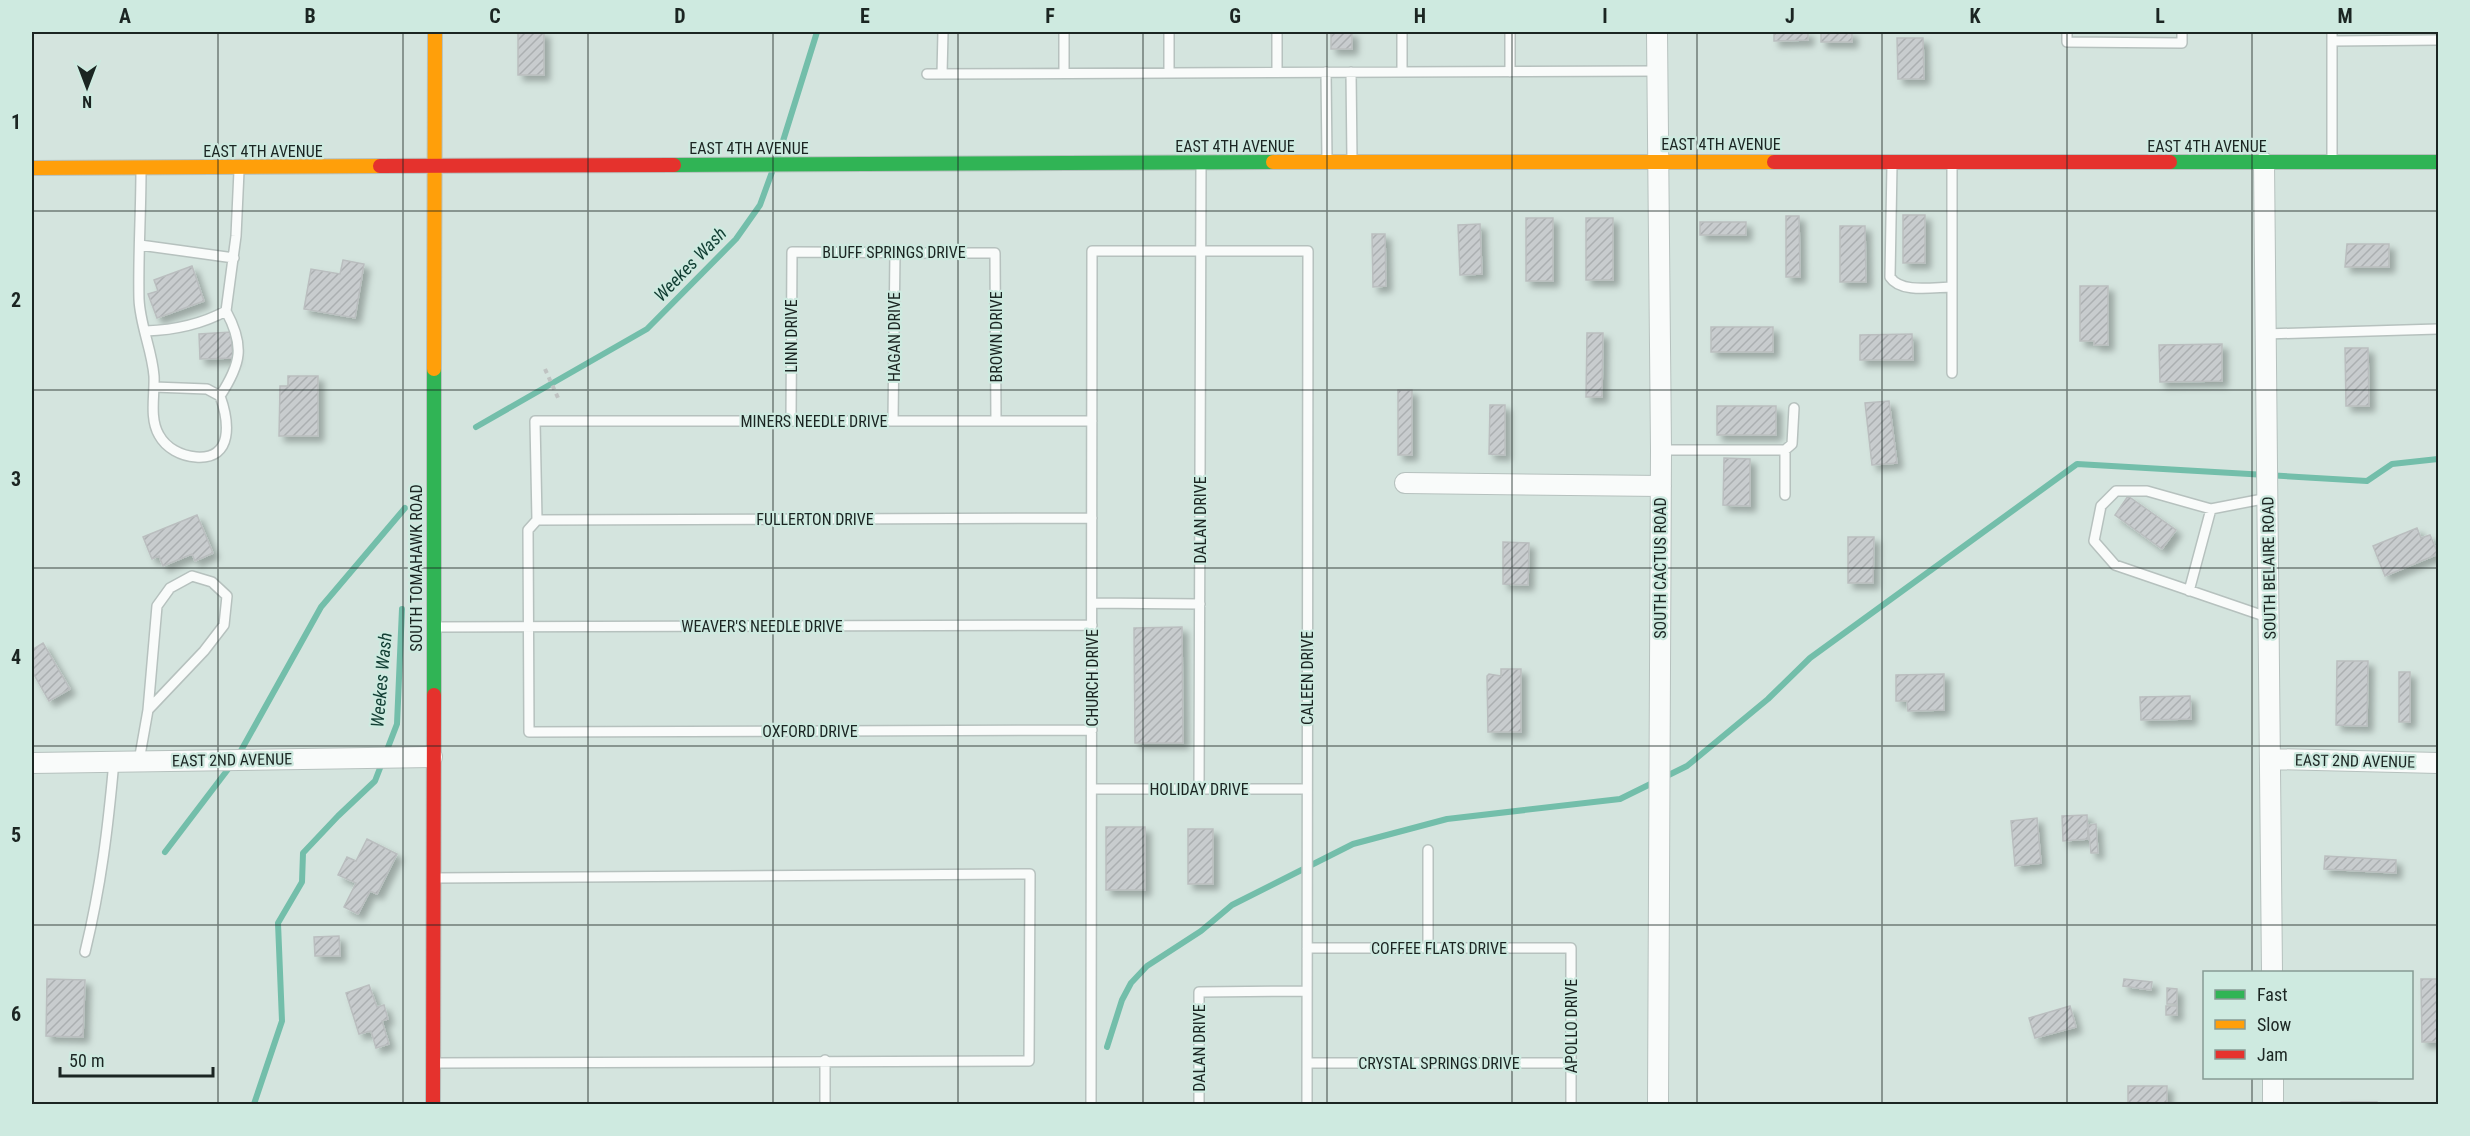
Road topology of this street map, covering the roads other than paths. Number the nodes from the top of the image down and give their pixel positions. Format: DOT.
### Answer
graph roads {
  1 [pos="435,32"];
  2 [pos="943,32"];
  3 [pos="1064,32"];
  4 [pos="1169,32"];
  5 [pos="1277,32"];
  6 [pos="1401,32"];
  7 [pos="1510,32"];
  8 [pos="1658,32"];
  9 [pos="2067,32"];
  10 [pos="2182,32"];
  11 [pos="2332,36"];
  12 [pos="2439,40"];
  13 [pos="1658,71"];
  14 [pos="1277,72"];
  15 [pos="1326,72"];
  16 [pos="1351,72"];
  17 [pos="1402,72"];
  18 [pos="1510,72"];
  19 [pos="1064,73"];
  20 [pos="1169,73"];
  21 [pos="927,74"];
  22 [pos="942,74"];
  23 [pos="1660,161"];
  24 [pos="1892,161"];
  25 [pos="1201,162"];
  26 [pos="1327,162"];
  27 [pos="1352,162"];
  28 [pos="1952,162"];
  29 [pos="2439,162"];
  30 [pos="2264,163"];
  31 [pos="2332,163"];
  32 [pos="239,167"];
  33 [pos="435,167"];
  34 [pos="32,168"];
  35 [pos="141,168"];
  36 [pos="140,245"];
  37 [pos="1200,250"];
  38 [pos="792,252"];
  39 [pos="895,252"];
  40 [pos="995,253"];
  41 [pos="234,258"];
  42 [pos="1952,287"];
  43 [pos="226,311"];
  44 [pos="2439,329"];
  45 [pos="146,331"];
  46 [pos="2266,334"];
  47 [pos="1952,373"];
  48 [pos="154,387"];
  49 [pos="220,396"];
  50 [pos="1794,408"];
  51 [pos="791,421"];
  52 [pos="893,421"];
  53 [pos="996,421"];
  54 [pos="1092,421"];
  55 [pos="1661,450"];
  56 [pos="1785,450"];
  57 [pos="1405,483"];
  58 [pos="1661,486"];
  59 [pos="1785,495"];
  60 [pos="2268,498"];
  61 [pos="2211,509"];
  62 [pos="1092,518"];
  63 [pos="537,519"];
  64 [pos="2189,591"];
  65 [pos="1092,603"];
  66 [pos="1200,604"];
  67 [pos="2270,618"];
  68 [pos="1092,625"];
  69 [pos="433,627"];
  70 [pos="528,627"];
  71 [pos="148,710"];
  72 [pos="1092,730"];
  73 [pos="432,757"];
  74 [pos="2271,759"];
  75 [pos="114,761"];
  76 [pos="139,761"];
  77 [pos="32,763"];
  78 [pos="2439,763"];
  79 [pos="1092,789"];
  80 [pos="1199,789"];
  81 [pos="1307,789"];
  82 [pos="1428,850"];
  83 [pos="432,878"];
  84 [pos="1307,948"];
  85 [pos="1428,948"];
  86 [pos="1571,948"];
  87 [pos="86,952"];
  88 [pos="2272,971"];
  89 [pos="1307,991"];
  90 [pos="825,1060"];
  91 [pos="433,1063"];
  92 [pos="1307,1063"];
  93 [pos="1571,1063"];
  94 [pos="2273,1079"];
  95 [pos="433,1104"];
  96 [pos="825,1104"];
  97 [pos="1091,1104"];
  98 [pos="1199,1104"];
  99 [pos="1307,1104"];
  100 [pos="1571,1104"];
  101 [pos="1658,1104"];
  102 [pos="2273,1104"];
  1 -- 33 [label="street, SOUTH TOMAHAWK ROAD"];
  2 -- 22 [label="lane"];
  3 -- 19 [label="lane"];
  4 -- 20 [label="lane"];
  5 -- 14 [label="lane"];
  6 -- 17 [label="lane"];
  7 -- 18 [label="lane"];
  8 -- 13 [label="street, SOUTH CACTUS ROAD"];
  9 -- 10 [label="lane"];
  11 -- 12 [label="lane"];
  11 -- 31 [label="lane"];
  13 -- 18 [label="lane"];
  13 -- 23 [label="street, SOUTH CACTUS ROAD"];
  14 -- 15 [label="lane"];
  14 -- 20 [label="lane"];
  15 -- 16 [label="lane"];
  15 -- 26 [label="lane"];
  16 -- 17 [label="lane"];
  16 -- 27 [label="lane"];
  17 -- 18 [label="lane"];
  19 -- 20 [label="lane"];
  19 -- 22 [label="lane"];
  21 -- 22 [label="lane"];
  23 -- 24 [label="street, EAST 4TH AVENUE"];
  23 -- 27 [label="street, EAST 4TH AVENUE"];
  23 -- 55 [label="street, SOUTH CACTUS ROAD"];
  24 -- 28 [label="street, EAST 4TH AVENUE"];
  24 -- 42 [label="lane"];
  25 -- 26 [label="street, EAST 4TH AVENUE"];
  25 -- 33 [label="street, EAST 4TH AVENUE"];
  25 -- 37 [label="lane, DALAN DRIVE"];
  26 -- 27 [label="street, EAST 4TH AVENUE"];
  28 -- 30 [label="street, EAST 4TH AVENUE"];
  28 -- 42 [label="lane"];
  29 -- 31 [label="street, EAST 4TH AVENUE"];
  30 -- 31 [label="street, EAST 4TH AVENUE"];
  30 -- 46 [label="street, SOUTH BELAIRE ROAD"];
  32 -- 33 [label="street, EAST 4TH AVENUE"];
  32 -- 35 [label="street, EAST 4TH AVENUE"];
  32 -- 41 [label="lane"];
  33 -- 69 [label="street, SOUTH TOMAHAWK ROAD"];
  34 -- 35 [label="street, EAST 4TH AVENUE"];
  35 -- 36 [label="lane"];
  36 -- 41 [label="lane"];
  36 -- 45 [label="lane"];
  37 -- 54 [label="lane, CHURCH DRIVE"];
  37 -- 66 [label="lane, DALAN DRIVE"];
  37 -- 81 [label="lane, CALEEN DRIVE"];
  38 -- 39 [label="lane, BLUFF SPRINGS DRIVE"];
  38 -- 51 [label="lane, LINN DRIVE"];
  39 -- 40 [label="lane, BLUFF SPRINGS DRIVE"];
  39 -- 52 [label="lane, HAGAN DRIVE"];
  40 -- 53 [label="lane, BROWN DRIVE"];
  41 -- 43 [label="lane"];
  42 -- 47 [label="lane"];
  43 -- 45 [label="lane"];
  43 -- 49 [label="lane"];
  44 -- 46 [label="lane"];
  45 -- 48 [label="lane"];
  46 -- 60 [label="street, SOUTH BELAIRE ROAD"];
  48 -- 49 [label="lane"];
  48 -- 49 [label="lane"];
  50 -- 56 [label="lane"];
  51 -- 52 [label="lane, MINERS NEEDLE DRIVE"];
  51 -- 63 [label="lane, MINERS NEEDLE DRIVE"];
  52 -- 53 [label="lane, MINERS NEEDLE DRIVE"];
  53 -- 54 [label="lane, MINERS NEEDLE DRIVE"];
  54 -- 62 [label="lane, CHURCH DRIVE"];
  55 -- 56 [label="lane"];
  55 -- 58 [label="street, SOUTH CACTUS ROAD"];
  56 -- 59 [label="lane"];
  57 -- 58 [label="street"];
  58 -- 101 [label="street, SOUTH CACTUS ROAD"];
  60 -- 61 [label="lane"];
  60 -- 67 [label="street, SOUTH BELAIRE ROAD"];
  61 -- 64 [label="lane"];
  61 -- 64 [label="lane"];
  62 -- 63 [label="lane, FULLERTON DRIVE"];
  62 -- 65 [label="lane, CHURCH DRIVE"];
  63 -- 70 [label="lane"];
  64 -- 67 [label="lane"];
  65 -- 66 [label="lane"];
  65 -- 68 [label="lane, CHURCH DRIVE"];
  66 -- 80 [label="lane, DALAN DRIVE"];
  67 -- 74 [label="street, SOUTH BELAIRE ROAD"];
  68 -- 70 [label="lane, WEAVER'S NEEDLE DRIVE"];
  68 -- 72 [label="lane, CHURCH DRIVE"];
  69 -- 70 [label="lane, WEAVER'S NEEDLE DRIVE"];
  69 -- 73 [label="street, SOUTH TOMAHAWK ROAD"];
  70 -- 72 [label="lane, OXFORD DRIVE"];
  71 -- 71 [label="lane"];
  71 -- 76 [label="lane"];
  72 -- 79 [label="lane, CHURCH DRIVE"];
  73 -- 76 [label="street, EAST 2ND AVENUE"];
  73 -- 83 [label="street, SOUTH TOMAHAWK ROAD"];
  74 -- 78 [label="street, EAST 2ND AVENUE"];
  74 -- 88 [label="street, SOUTH BELAIRE ROAD"];
  75 -- 76 [label="street, EAST 2ND AVENUE"];
  75 -- 77 [label="street, EAST 2ND AVENUE"];
  75 -- 87 [label="lane"];
  79 -- 80 [label="lane, HOLIDAY DRIVE"];
  79 -- 97 [label="lane, CHURCH DRIVE"];
  80 -- 81 [label="lane, HOLIDAY DRIVE"];
  81 -- 84 [label="lane, CALEEN DRIVE"];
  82 -- 85 [label="lane"];
  83 -- 90 [label="lane"];
  83 -- 91 [label="street, SOUTH TOMAHAWK ROAD"];
  84 -- 85 [label="lane, COFFEE FLATS DRIVE"];
  84 -- 89 [label="lane, CALEEN DRIVE"];
  85 -- 86 [label="lane, COFFEE FLATS DRIVE"];
  86 -- 93 [label="lane, APOLLO DRIVE"];
  89 -- 92 [label="lane, CALEEN DRIVE"];
  89 -- 98 [label="lane, DALAN DRIVE"];
  90 -- 91 [label="lane"];
  90 -- 96 [label="lane"];
  91 -- 95 [label="street, SOUTH TOMAHAWK ROAD"];
  92 -- 93 [label="lane, CRYSTAL SPRINGS DRIVE"];
  92 -- 99 [label="lane, CALEEN DRIVE"];
  93 -- 100 [label="lane, APOLLO DRIVE"];
  94 -- 102 [label="street"];
}
